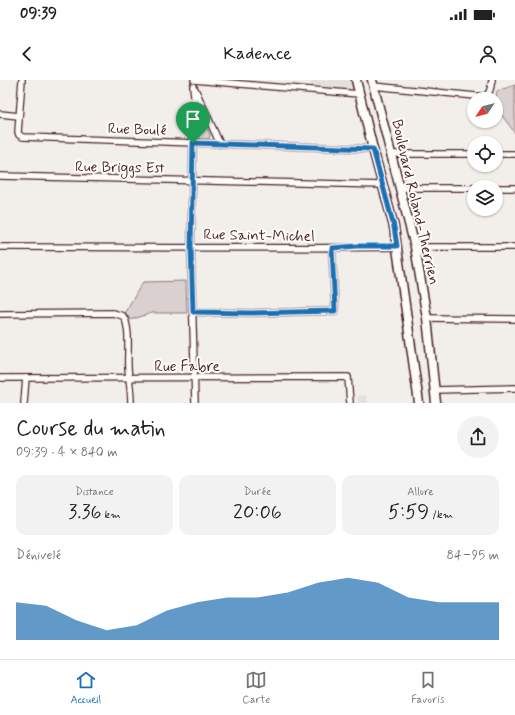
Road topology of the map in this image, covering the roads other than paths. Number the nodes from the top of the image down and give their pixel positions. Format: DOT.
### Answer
graph roads {
  1 [pos="22,80"];
  2 [pos="356,80"];
  3 [pos="492,80"];
  4 [pos="192,82"];
  5 [pos="373,83"];
  6 [pos="359,94"];
  7 [pos="0,114"];
  8 [pos="19,116"];
  9 [pos="193,143"];
  10 [pos="220,144"];
  11 [pos="373,149"];
  12 [pos="391,154"];
  13 [pos="467,154"];
  14 [pos="503,154"];
  15 [pos="515,154"];
  16 [pos="0,176"];
  17 [pos="192,180"];
  18 [pos="383,185"];
  19 [pos="400,188"];
  20 [pos="467,188"];
  21 [pos="503,188"];
  22 [pos="515,188"];
  23 [pos="397,246"];
  24 [pos="191,247"];
  25 [pos="415,247"];
  26 [pos="515,247"];
  27 [pos="0,248"];
  28 [pos="332,248"];
  29 [pos="193,312"];
  30 [pos="0,314"];
  31 [pos="427,318"];
  32 [pos="515,319"];
  33 [pos="0,378"];
  34 [pos="26,378"];
  35 [pos="130,378"];
  36 [pos="194,378"];
  37 [pos="515,388"];
  38 [pos="435,390"];
  39 [pos="24,403"];
  40 [pos="131,403"];
  41 [pos="195,403"];
  42 [pos="350,403"];
  43 [pos="419,403"];
  44 [pos="436,403"];
  1 -- 8 [label="street"];
  2 -- 6 [label="main road, Boulevard Roland-Therrien"];
  3 -- 5 [label="street"];
  4 -- 6 [label="street"];
  4 -- 9 [label="street"];
  4 -- 10 [label="street"];
  5 -- 12 [label="main road, Boulevard Roland-Therrien"];
  6 -- 11 [label="main road, Boulevard Roland-Therrien"];
  7 -- 8 [label="street"];
  8 -- 9 [label="street, Rue Boulé"];
  9 -- 10 [label="street, Rue Boulé"];
  9 -- 17 [label="street"];
  10 -- 11 [label="street, Rue Boulé"];
  11 -- 18 [label="main road, Boulevard Roland-Therrien"];
  12 -- 13 [label="street"];
  12 -- 19 [label="main road, Boulevard Roland-Therrien"];
  14 -- 15 [label="street"];
  16 -- 17 [label="street, Rue Briggs Est"];
  17 -- 18 [label="street, Rue Briggs Est"];
  17 -- 24 [label="street"];
  18 -- 23 [label="main road, Boulevard Roland-Therrien"];
  19 -- 20 [label="street"];
  19 -- 25 [label="main road, Boulevard Roland-Therrien"];
  21 -- 22 [label="street"];
  23 -- 28 [label="street, Rue Saint-Michel"];
  23 -- 43 [label="main road, Boulevard Roland-Therrien"];
  24 -- 27 [label="street, Rue Saint-Michel"];
  24 -- 28 [label="street, Rue Saint-Michel"];
  24 -- 29 [label="street"];
  25 -- 26 [label="street"];
  25 -- 31 [label="main road, Boulevard Roland-Therrien"];
  28 -- 29 [label="street"];
  29 -- 36 [label="street"];
  30 -- 35 [label="street"];
  31 -- 32 [label="street"];
  31 -- 38 [label="main road, Boulevard Roland-Therrien"];
  33 -- 34 [label="street, Rue Fabre"];
  34 -- 35 [label="street, Rue Fabre"];
  34 -- 39 [label="street"];
  35 -- 36 [label="street, Rue Fabre"];
  35 -- 40 [label="street"];
  36 -- 41 [label="street"];
  36 -- 42 [label="street, Rue Fabre"];
  37 -- 38 [label="street"];
  38 -- 44 [label="main road, Boulevard Roland-Therrien"];
}
